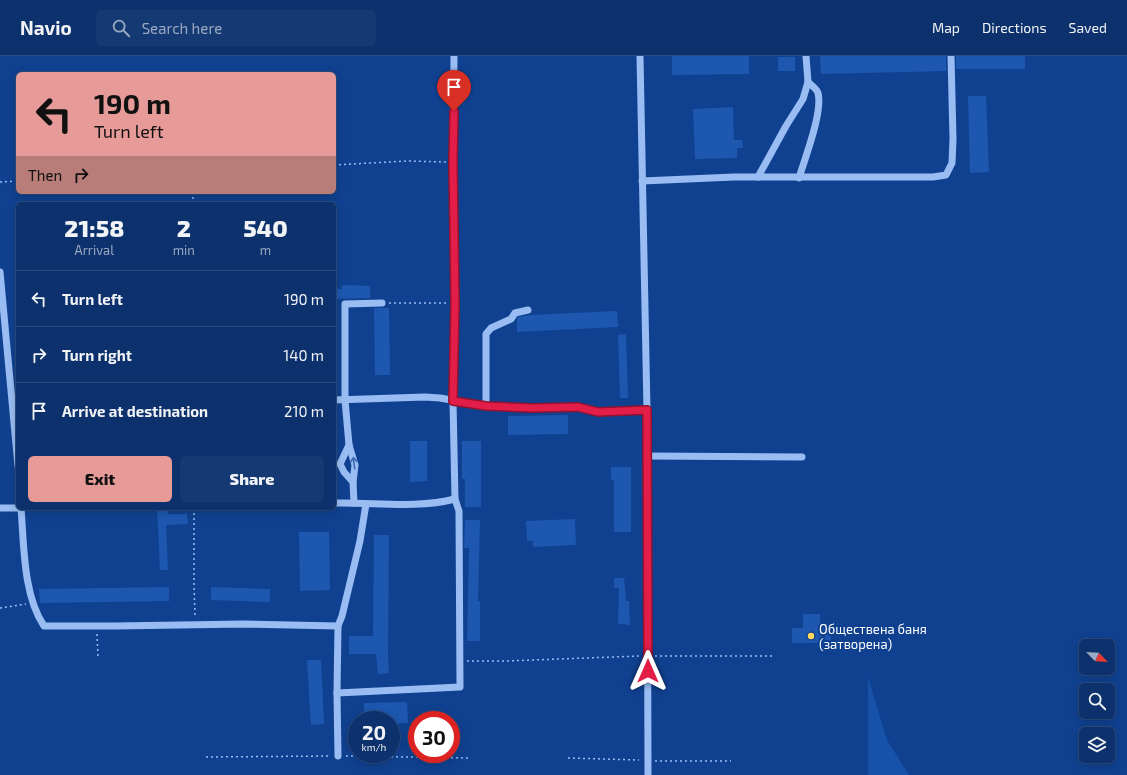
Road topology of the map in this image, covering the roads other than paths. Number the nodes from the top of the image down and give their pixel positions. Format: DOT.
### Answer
graph roads {
  1 [pos="454,56"];
  2 [pos="640,56"];
  3 [pos="806,56"];
  4 [pos="950,56"];
  5 [pos="808,82"];
  6 [pos="758,177"];
  7 [pos="799,178"];
  8 [pos="642,181"];
  9 [pos="0,272"];
  10 [pos="382,303"];
  11 [pos="528,310"];
  12 [pos="336,400"];
  13 [pos="345,400"];
  14 [pos="453,401"];
  15 [pos="486,406"];
  16 [pos="647,410"];
  17 [pos="16,444"];
  18 [pos="349,445"];
  19 [pos="647,456"];
  20 [pos="802,456"];
  21 [pos="353,482"];
  22 [pos="455,499"];
  23 [pos="336,503"];
  24 [pos="354,503"];
  25 [pos="366,504"];
  26 [pos="0,508"];
  27 [pos="16,508"];
  28 [pos="20,510"];
  29 [pos="338,626"];
  30 [pos="337,693"];
  31 [pos="338,756"];
  32 [pos="648,775"];
  1 -- 14 [label="street"];
  2 -- 8 [label="street"];
  3 -- 5 [label="street"];
  4 -- 7 [label="street"];
  5 -- 6 [label="street"];
  5 -- 7 [label="street"];
  6 -- 7 [label="street"];
  6 -- 8 [label="street"];
  8 -- 16 [label="street"];
  9 -- 17 [label="street"];
  10 -- 13 [label="street"];
  11 -- 15 [label="street"];
  12 -- 13 [label="street"];
  13 -- 14 [label="street"];
  13 -- 18 [label="street"];
  14 -- 15 [label="street"];
  14 -- 22 [label="street"];
  15 -- 16 [label="street"];
  16 -- 19 [label="street"];
  21 -- 18 [label="street, one-way"];
  18 -- 21 [label="street"];
  19 -- 20 [label="street"];
  19 -- 32 [label="street"];
  21 -- 24 [label="street"];
  22 -- 25 [label="street"];
  22 -- 30 [label="street"];
  23 -- 24 [label="street"];
  24 -- 25 [label="street"];
  25 -- 29 [label="street"];
  26 -- 27 [label="street"];
  28 -- 29 [label="street"];
  29 -- 30 [label="street"];
  30 -- 31 [label="street"];
}
